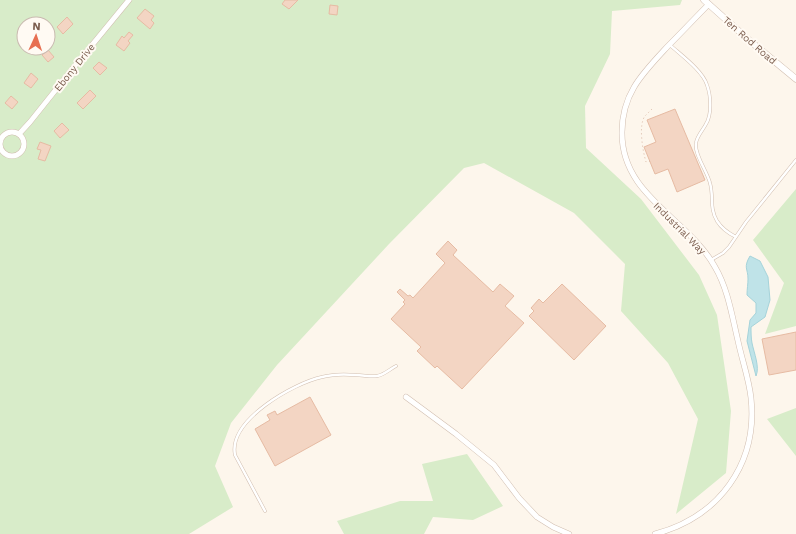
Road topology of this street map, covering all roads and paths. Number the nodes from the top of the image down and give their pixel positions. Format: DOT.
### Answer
graph roads {
  1 [pos="129,0"];
  2 [pos="707,2"];
  3 [pos="670,44"];
  4 [pos="796,79"];
  5 [pos="654,107"];
  6 [pos="19,134"];
  7 [pos="796,160"];
  8 [pos="650,161"];
  9 [pos="736,236"];
  10 [pos="711,260"];
  11 [pos="396,366"];
  12 [pos="406,397"];
  13 [pos="265,511"];
  14 [pos="569,534"];
  15 [pos="655,534"];
  1 -- 6 [label="street, Ebony Drive"];
  2 -- 3 [label="street, Industrial Way"];
  2 -- 4 [label="street, Ten Rod Road"];
  3 -- 9 [label="lane"];
  3 -- 10 [label="street, Industrial Way"];
  5 -- 8 [label="path"];
  6 -- 6 [label="street"];
  7 -- 9 [label="lane"];
  9 -- 10 [label="lane"];
  10 -- 15 [label="street, Industrial Way"];
  11 -- 13 [label="lane"];
  12 -- 14 [label="street"];
}
